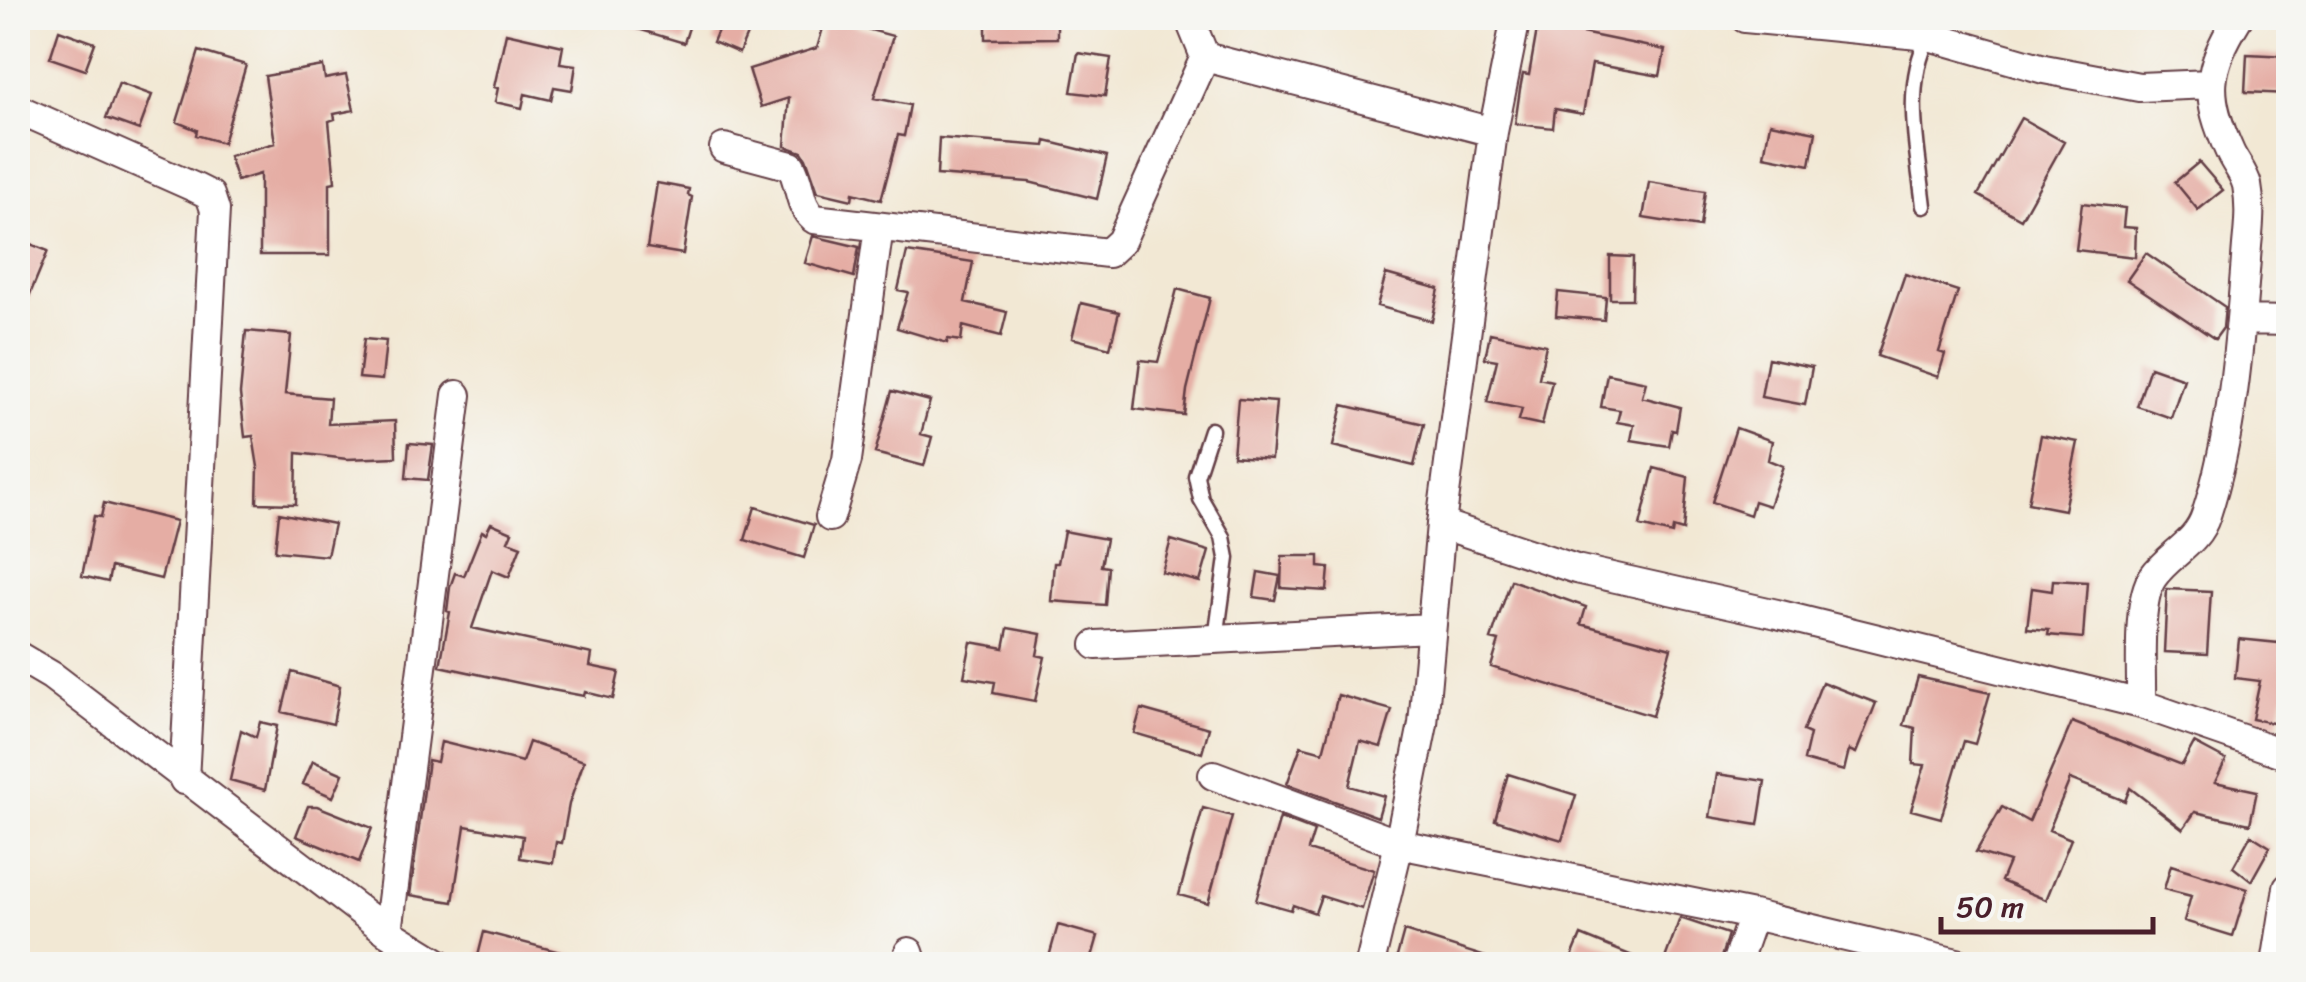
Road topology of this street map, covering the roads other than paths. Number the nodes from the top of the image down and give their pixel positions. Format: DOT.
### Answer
graph roads {
  1 [pos="1189,18"];
  2 [pos="1516,18"];
  3 [pos="1745,18"];
  4 [pos="2238,18"];
  5 [pos="1929,36"];
  6 [pos="1205,57"];
  7 [pos="2210,84"];
  8 [pos="18,109"];
  9 [pos="1492,132"];
  10 [pos="724,148"];
  11 [pos="1924,206"];
  12 [pos="878,227"];
  13 [pos="2241,320"];
  14 [pos="2288,322"];
  15 [pos="456,395"];
  16 [pos="1210,430"];
  17 [pos="830,517"];
  18 [pos="1441,524"];
  19 [pos="1430,628"];
  20 [pos="1216,639"];
  21 [pos="1096,645"];
  22 [pos="18,656"];
  23 [pos="2141,704"];
  24 [pos="2288,754"];
  25 [pos="1213,775"];
  26 [pos="184,780"];
  27 [pos="1399,844"];
  28 [pos="2288,888"];
  29 [pos="1753,915"];
  30 [pos="388,932"];
  31 [pos="440,964"];
  32 [pos="1370,964"];
  33 [pos="1736,964"];
  34 [pos="1960,964"];
  35 [pos="2276,964"];
  1 -- 6 [label="street"];
  2 -- 9 [label="street"];
  3 -- 5 [label="street"];
  4 -- 7 [label="street"];
  5 -- 7 [label="street"];
  5 -- 11 [label="lane"];
  6 -- 9 [label="street"];
  6 -- 12 [label="street"];
  7 -- 13 [label="street"];
  8 -- 26 [label="street"];
  9 -- 18 [label="street"];
  10 -- 12 [label="street"];
  12 -- 17 [label="street"];
  13 -- 14 [label="street"];
  13 -- 23 [label="street"];
  15 -- 30 [label="street"];
  16 -- 20 [label="lane"];
  18 -- 19 [label="street"];
  18 -- 23 [label="street"];
  19 -- 20 [label="street"];
  19 -- 27 [label="street"];
  20 -- 21 [label="street"];
  22 -- 26 [label="street"];
  23 -- 24 [label="street"];
  25 -- 27 [label="street"];
  26 -- 30 [label="street"];
  27 -- 29 [label="street"];
  27 -- 32 [label="street"];
  28 -- 35 [label="street"];
  29 -- 33 [label="street"];
  29 -- 34 [label="street"];
  30 -- 31 [label="street"];
}
